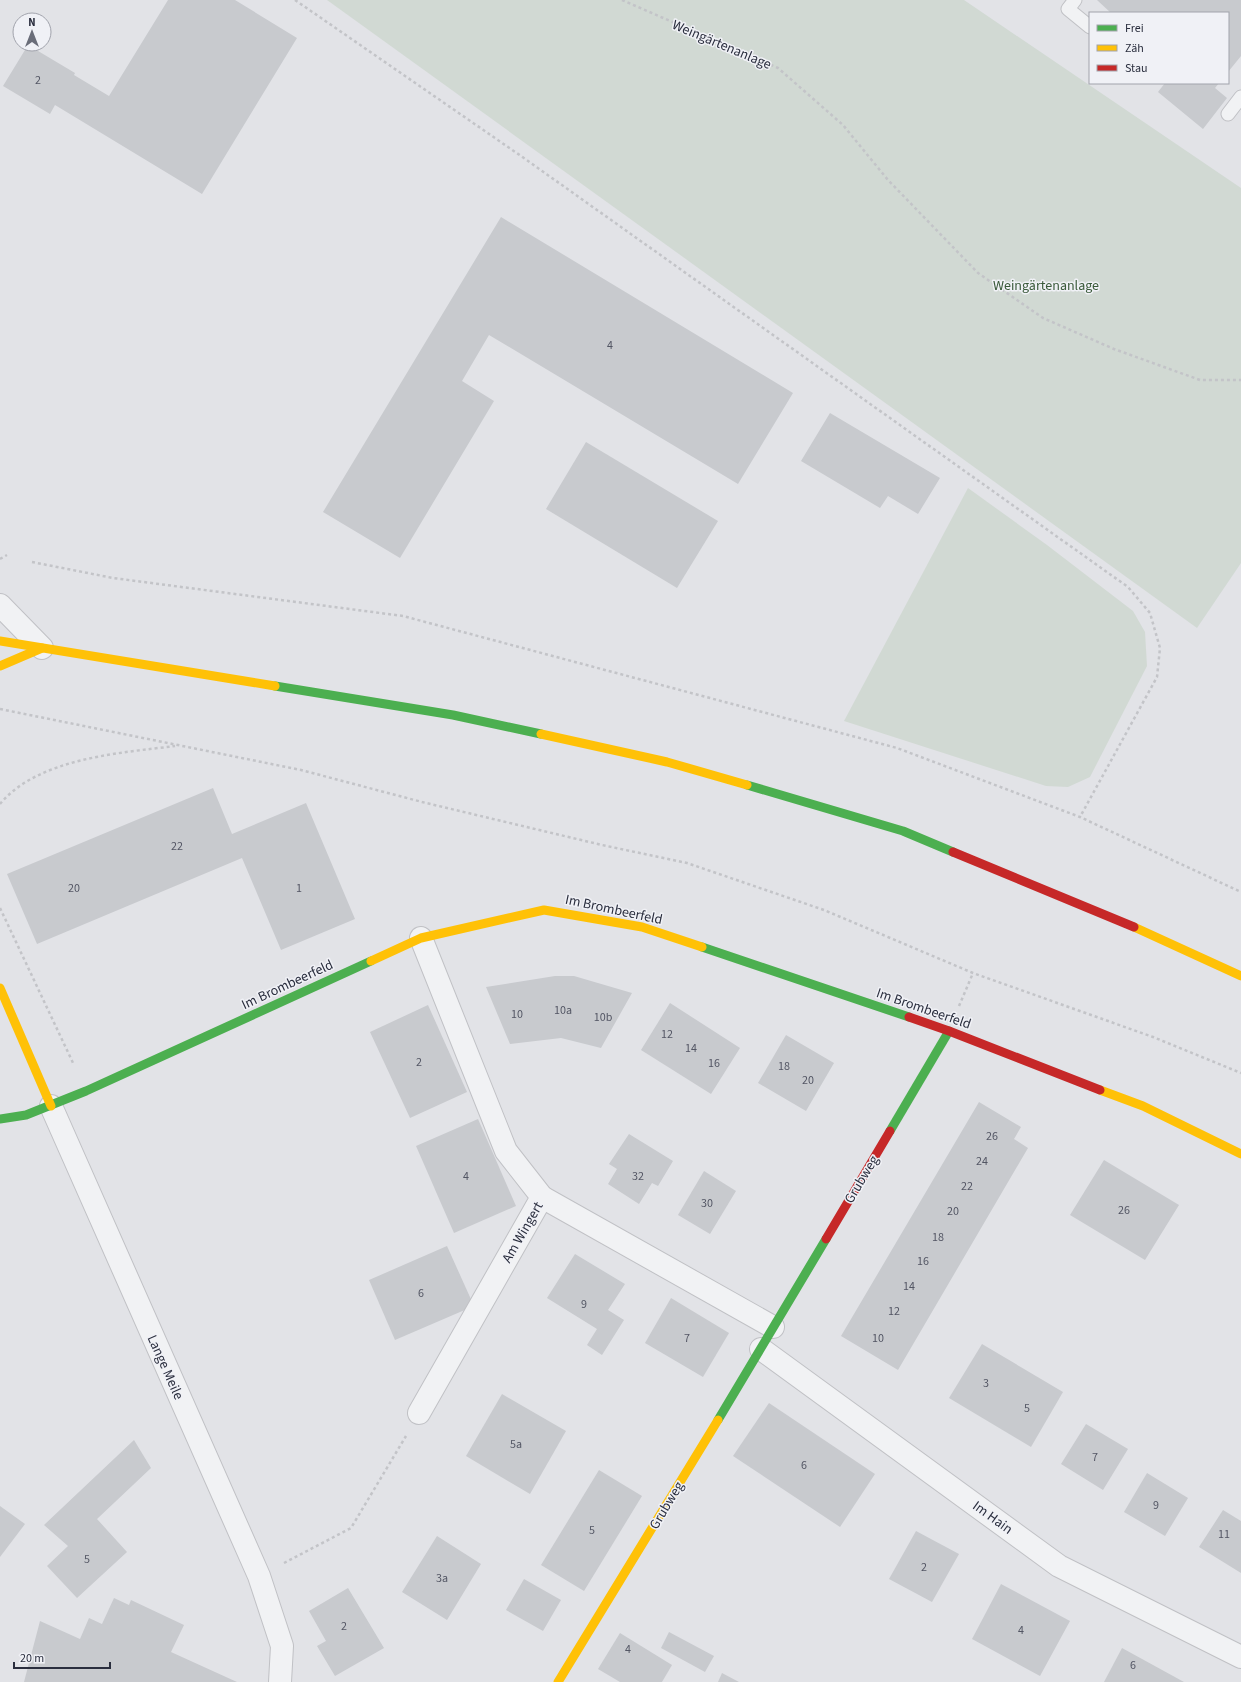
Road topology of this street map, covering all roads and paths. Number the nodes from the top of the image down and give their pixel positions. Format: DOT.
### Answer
graph roads {
  1 [pos="295,0"];
  2 [pos="617,0"];
  3 [pos="623,0"];
  4 [pos="1075,0"];
  5 [pos="1089,26"];
  6 [pos="1241,96"];
  7 [pos="1228,114"];
  8 [pos="1241,380"];
  9 [pos="7,555"];
  10 [pos="0,559"];
  11 [pos="32,562"];
  12 [pos="0,605"];
  13 [pos="0,642"];
  14 [pos="42,648"];
  15 [pos="0,666"];
  16 [pos="0,710"];
  17 [pos="179,746"];
  18 [pos="0,804"];
  19 [pos="1080,817"];
  20 [pos="1241,892"];
  21 [pos="0,908"];
  22 [pos="420,938"];
  23 [pos="973,973"];
  24 [pos="1241,976"];
  25 [pos="0,988"];
  26 [pos="949,1031"];
  27 [pos="1241,1073"];
  28 [pos="86,1091"];
  29 [pos="51,1106"];
  30 [pos="0,1119"];
  31 [pos="1241,1154"];
  32 [pos="542,1196"];
  33 [pos="773,1327"];
  34 [pos="761,1349"];
  35 [pos="420,1413"];
  36 [pos="258,1576"];
  37 [pos="1241,1657"];
  38 [pos="280,1682"];
  39 [pos="558,1682"];
  1 -- 19 [label="path"];
  2 -- 3 [label="path"];
  3 -- 8 [label="path, Weingärtenanlage"];
  4 -- 5 [label="lane"];
  6 -- 7 [label="lane"];
  9 -- 10 [label="path"];
  11 -- 19 [label="path"];
  12 -- 14 [label="street"];
  13 -- 14 [label="street"];
  14 -- 15 [label="street"];
  14 -- 24 [label="street"];
  16 -- 17 [label="path"];
  17 -- 18 [label="path"];
  17 -- 23 [label="path"];
  19 -- 20 [label="path"];
  21 -- 28 [label="path"];
  22 -- 26 [label="street, Im Brombeerfeld"];
  22 -- 28 [label="street, Im Brombeerfeld"];
  22 -- 32 [label="street, Am Wingert"];
  23 -- 26 [label="path"];
  23 -- 27 [label="path"];
  25 -- 29 [label="street"];
  26 -- 31 [label="street, Im Brombeerfeld"];
  26 -- 33 [label="street, Grubweg"];
  28 -- 29 [label="street, Im Brombeerfeld"];
  29 -- 30 [label="street"];
  29 -- 36 [label="street, Lange Meile"];
  32 -- 33 [label="street"];
  32 -- 35 [label="street, Am Wingert"];
  33 -- 34 [label="street, Grubweg"];
  34 -- 37 [label="street, Im Hain"];
  34 -- 39 [label="street, Grubweg"];
  35 -- 36 [label="path"];
  36 -- 38 [label="street, Lange Meile"];
}
